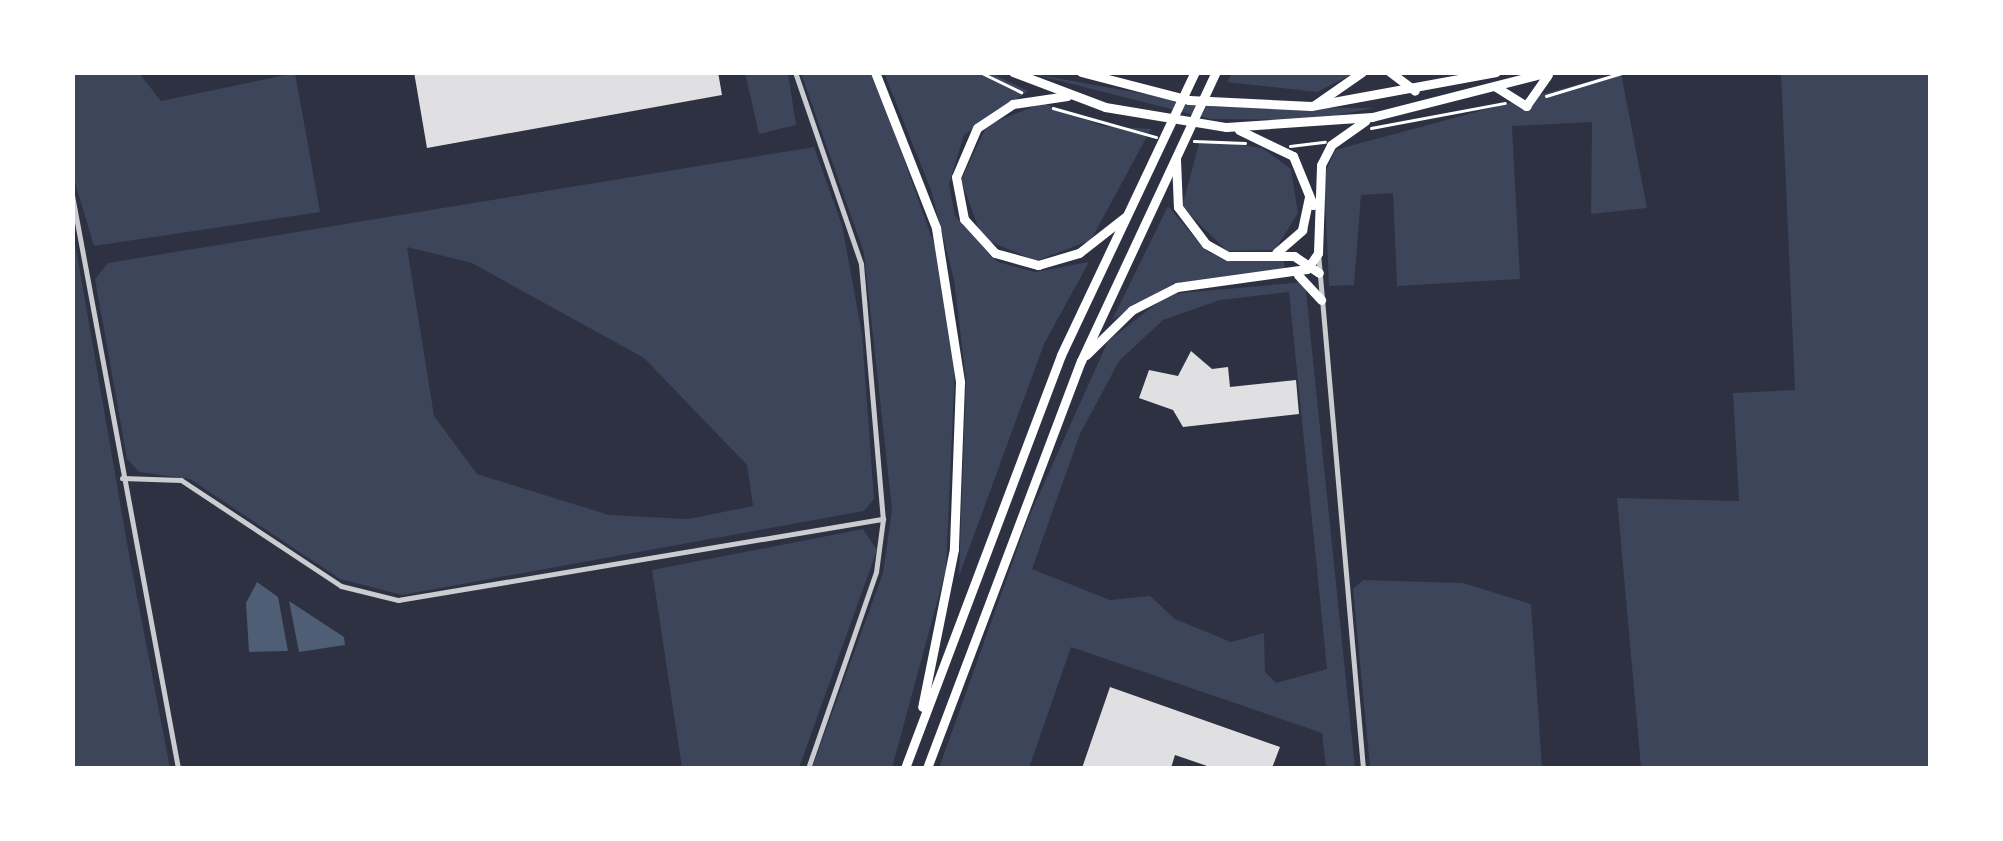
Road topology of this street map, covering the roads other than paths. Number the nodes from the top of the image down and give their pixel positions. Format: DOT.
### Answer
graph roads {
  1 [pos="796,72"];
  2 [pos="875,72"];
  3 [pos="1013,72"];
  4 [pos="1081,72"];
  5 [pos="1194,72"];
  6 [pos="1216,72"];
  7 [pos="1362,72"];
  8 [pos="1390,72"];
  9 [pos="1496,72"];
  10 [pos="1550,72"];
  11 [pos="1096,76"];
  12 [pos="1494,86"];
  13 [pos="1418,92"];
  14 [pos="1068,96"];
  15 [pos="1311,106"];
  16 [pos="1372,117"];
  17 [pos="1226,127"];
  18 [pos="1176,157"];
  19 [pos="1309,194"];
  20 [pos="72,195"];
  21 [pos="1315,212"];
  22 [pos="1127,215"];
  23 [pos="1318,253"];
  24 [pos="1274,254"];
  25 [pos="1311,264"];
  26 [pos="1320,273"];
  27 [pos="1289,275"];
  28 [pos="1322,300"];
  29 [pos="1081,361"];
  30 [pos="122,478"];
  31 [pos="884,519"];
  32 [pos="912,749"];
  33 [pos="178,768"];
  34 [pos="808,768"];
  35 [pos="906,768"];
  36 [pos="927,768"];
  37 [pos="1362,768"];
  1 -- 31 [label="street"];
  2 -- 32 [label="highway"];
  3 -- 14 [label="highway"];
  4 -- 11 [label="highway"];
  5 -- 22 [label="highway"];
  6 -- 18 [label="highway"];
  7 -- 15 [label="highway"];
  8 -- 13 [label="highway"];
  9 -- 13 [label="highway"];
  10 -- 12 [label="highway"];
  10 -- 12 [label="highway"];
  11 -- 15 [label="highway"];
  12 -- 16 [label="highway"];
  13 -- 15 [label="highway"];
  14 -- 17 [label="highway"];
  14 -- 22 [label="highway"];
  16 -- 17 [label="highway"];
  16 -- 21 [label="highway"];
  17 -- 19 [label="highway"];
  18 -- 24 [label="highway"];
  18 -- 29 [label="highway"];
  19 -- 21 [label="highway"];
  19 -- 24 [label="highway"];
  20 -- 30 [label="street"];
  21 -- 23 [label="highway"];
  22 -- 32 [label="highway"];
  23 -- 25 [label="highway"];
  23 -- 26 [label="street"];
  24 -- 25 [label="highway"];
  25 -- 26 [label="highway"];
  25 -- 27 [label="highway"];
  26 -- 28 [label="street"];
  27 -- 28 [label="highway"];
  27 -- 29 [label="highway"];
  28 -- 37 [label="street"];
  29 -- 36 [label="highway"];
  30 -- 31 [label="street"];
  30 -- 33 [label="street"];
  31 -- 34 [label="street"];
  32 -- 35 [label="highway"];
}
